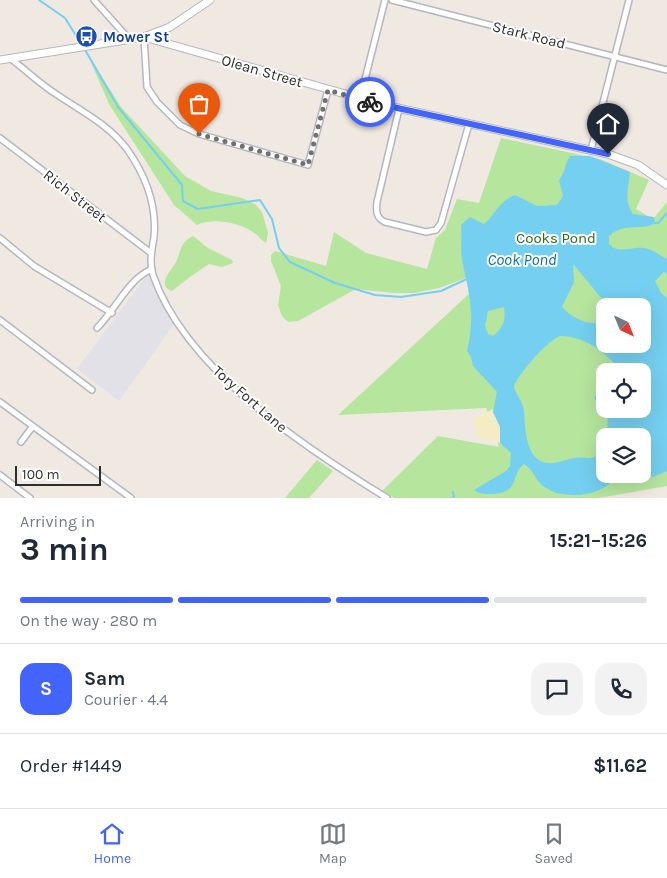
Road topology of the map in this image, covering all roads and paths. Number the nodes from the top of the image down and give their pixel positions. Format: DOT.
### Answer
graph roads {
  1 [pos="94,0"];
  2 [pos="210,0"];
  3 [pos="385,0"];
  4 [pos="392,0"];
  5 [pos="425,0"];
  6 [pos="629,0"];
  7 [pos="423,8"];
  8 [pos="144,37"];
  9 [pos="129,39"];
  10 [pos="614,56"];
  11 [pos="11,59"];
  12 [pos="0,60"];
  13 [pos="667,70"];
  14 [pos="328,90"];
  15 [pos="360,99"];
  16 [pos="399,109"];
  17 [pos="469,124"];
  18 [pos="0,138"];
  19 [pos="590,150"];
  20 [pos="667,185"];
  21 [pos="0,238"];
  22 [pos="151,253"];
  23 [pos="152,269"];
  24 [pos="112,313"];
  25 [pos="0,320"];
  26 [pos="97,328"];
  27 [pos="92,390"];
  28 [pos="0,402"];
  29 [pos="33,426"];
  30 [pos="21,442"];
  31 [pos="0,475"];
  32 [pos="30,498"];
  33 [pos="131,498"];
  34 [pos="387,498"];
  1 -- 9 [label="street"];
  2 -- 8 [label="street"];
  3 -- 15 [label="street"];
  4 -- 7 [label="street, Stark Road"];
  5 -- 7 [label="street"];
  6 -- 10 [label="street"];
  7 -- 10 [label="street, Stark Road"];
  8 -- 9 [label="street"];
  8 -- 14 [label="street, Olean Street"];
  8 -- 14 [label="street"];
  9 -- 11 [label="street"];
  10 -- 13 [label="street, Stark Road"];
  10 -- 19 [label="street"];
  11 -- 12 [label="street"];
  11 -- 22 [label="street, Tory Fort Lane"];
  14 -- 15 [label="street, Olean Street"];
  15 -- 16 [label="street, Olean Street"];
  16 -- 17 [label="street, Olean Street"];
  16 -- 17 [label="street"];
  17 -- 19 [label="street, Olean Street"];
  18 -- 22 [label="street, Rich Street"];
  19 -- 20 [label="street, Olean Street"];
  21 -- 24 [label="street"];
  22 -- 23 [label="street, Tory Fort Lane"];
  23 -- 24 [label="street"];
  23 -- 34 [label="street, Tory Fort Lane"];
  24 -- 26 [label="street"];
  25 -- 27 [label="street"];
  28 -- 29 [label="street"];
  29 -- 30 [label="street"];
  29 -- 33 [label="street"];
  31 -- 32 [label="street"];
}
